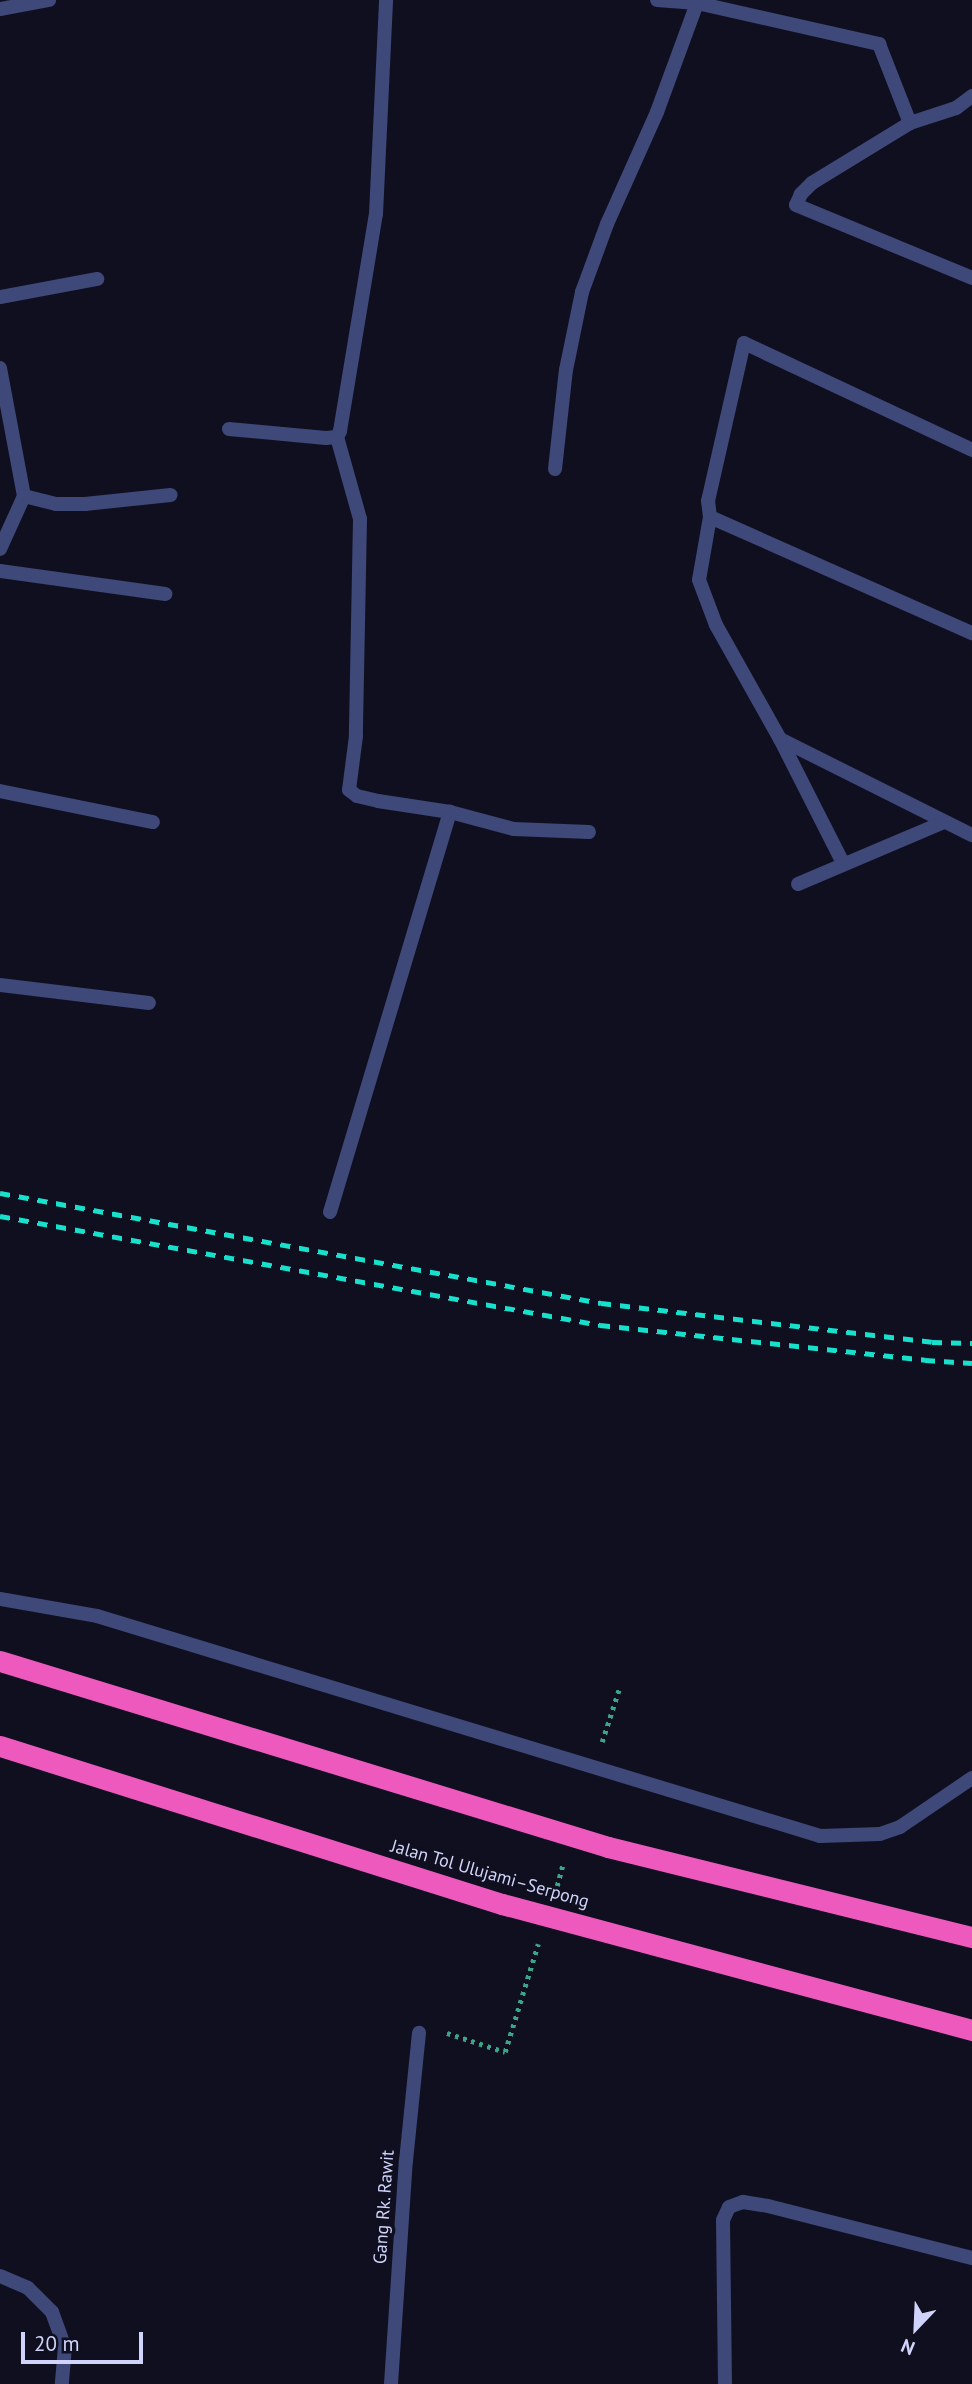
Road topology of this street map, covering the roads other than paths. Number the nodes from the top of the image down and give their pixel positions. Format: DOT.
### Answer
graph roads {
  1 [pos="49,0"];
  2 [pos="386,0"];
  3 [pos="657,0"];
  4 [pos="697,3"];
  5 [pos="0,9"];
  6 [pos="972,96"];
  7 [pos="909,123"];
  8 [pos="972,278"];
  9 [pos="97,279"];
  10 [pos="0,297"];
  11 [pos="0,368"];
  12 [pos="229,429"];
  13 [pos="337,437"];
  14 [pos="972,450"];
  15 [pos="555,469"];
  16 [pos="171,495"];
  17 [pos="24,496"];
  18 [pos="710,517"];
  19 [pos="0,550"];
  20 [pos="0,571"];
  21 [pos="165,594"];
  22 [pos="972,633"];
  23 [pos="780,739"];
  24 [pos="0,791"];
  25 [pos="450,812"];
  26 [pos="153,822"];
  27 [pos="944,822"];
  28 [pos="589,832"];
  29 [pos="972,835"];
  30 [pos="843,863"];
  31 [pos="798,884"];
  32 [pos="0,985"];
  33 [pos="149,1003"];
  34 [pos="330,1212"];
  35 [pos="0,1599"];
  36 [pos="0,1661"];
  37 [pos="0,1746"];
  38 [pos="972,1779"];
  39 [pos="972,1937"];
  40 [pos="972,2030"];
  41 [pos="419,2033"];
  42 [pos="972,2258"];
  43 [pos="0,2276"];
  44 [pos="62,2384"];
  45 [pos="391,2384"];
  46 [pos="725,2384"];
  1 -- 5 [label="street"];
  2 -- 13 [label="street"];
  3 -- 4 [label="street"];
  4 -- 7 [label="street"];
  4 -- 15 [label="street"];
  6 -- 7 [label="street"];
  7 -- 8 [label="street"];
  9 -- 10 [label="street"];
  11 -- 17 [label="street"];
  12 -- 13 [label="street"];
  13 -- 25 [label="street"];
  14 -- 18 [label="street"];
  16 -- 17 [label="street"];
  17 -- 19 [label="street"];
  18 -- 22 [label="street"];
  18 -- 23 [label="street"];
  20 -- 21 [label="street"];
  23 -- 27 [label="street"];
  23 -- 30 [label="street"];
  24 -- 26 [label="street"];
  25 -- 28 [label="street"];
  25 -- 34 [label="street"];
  27 -- 29 [label="street"];
  27 -- 30 [label="street"];
  30 -- 31 [label="street"];
  32 -- 33 [label="street"];
  35 -- 38 [label="street"];
  36 -- 39 [label="highway"];
  37 -- 40 [label="highway, Jalan Tol Ulujami–Serpong"];
  41 -- 45 [label="street, Gang Rk. Rawit"];
  42 -- 46 [label="street"];
  43 -- 44 [label="street"];
}
